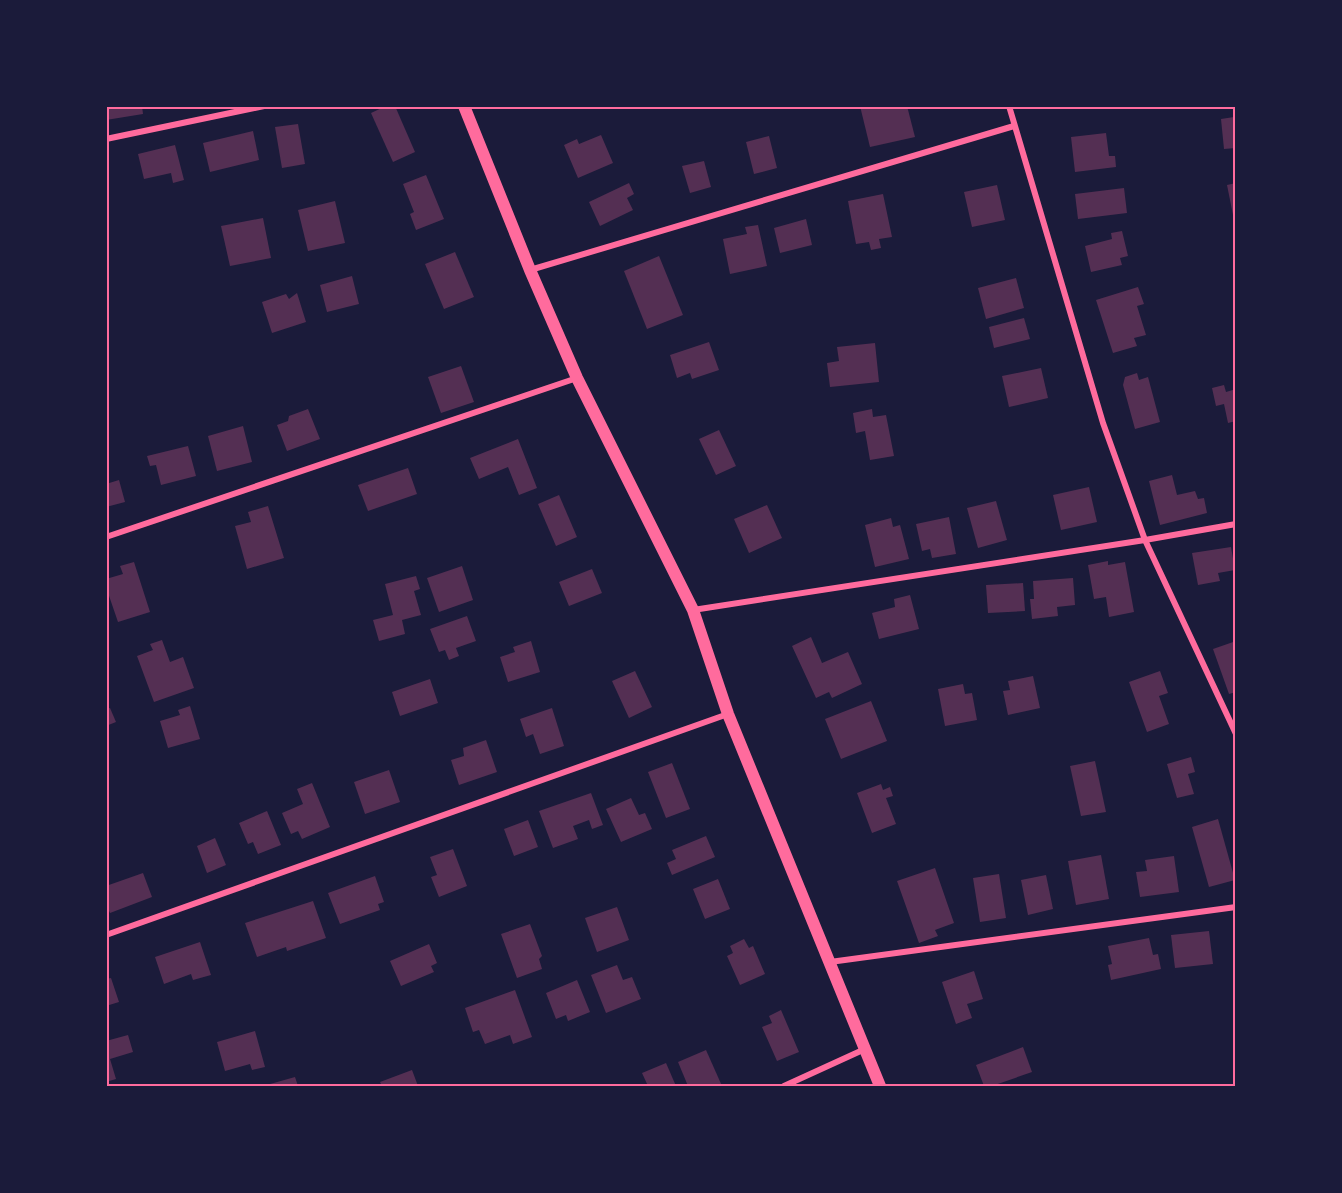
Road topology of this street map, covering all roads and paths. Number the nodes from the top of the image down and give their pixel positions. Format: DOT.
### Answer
graph roads {
  1 [pos="264,106"];
  2 [pos="464,106"];
  3 [pos="1009,106"];
  4 [pos="1014,126"];
  5 [pos="106,140"];
  6 [pos="530,270"];
  7 [pos="577,378"];
  8 [pos="1236,524"];
  9 [pos="106,537"];
  10 [pos="1146,540"];
  11 [pos="693,610"];
  12 [pos="728,714"];
  13 [pos="1236,734"];
  14 [pos="1236,907"];
  15 [pos="106,935"];
  16 [pos="829,962"];
  17 [pos="865,1049"];
  18 [pos="784,1086"];
  19 [pos="880,1086"];
  1 -- 5 [label="street"];
  2 -- 6 [label="main road"];
  3 -- 4 [label="street"];
  4 -- 6 [label="street"];
  4 -- 10 [label="street"];
  6 -- 7 [label="main road"];
  7 -- 9 [label="street"];
  7 -- 11 [label="main road"];
  8 -- 10 [label="street"];
  10 -- 11 [label="street"];
  10 -- 13 [label="street"];
  11 -- 12 [label="main road"];
  12 -- 15 [label="street"];
  12 -- 16 [label="main road"];
  14 -- 16 [label="street"];
  16 -- 17 [label="main road"];
  17 -- 18 [label="street"];
  17 -- 19 [label="main road"];
}
